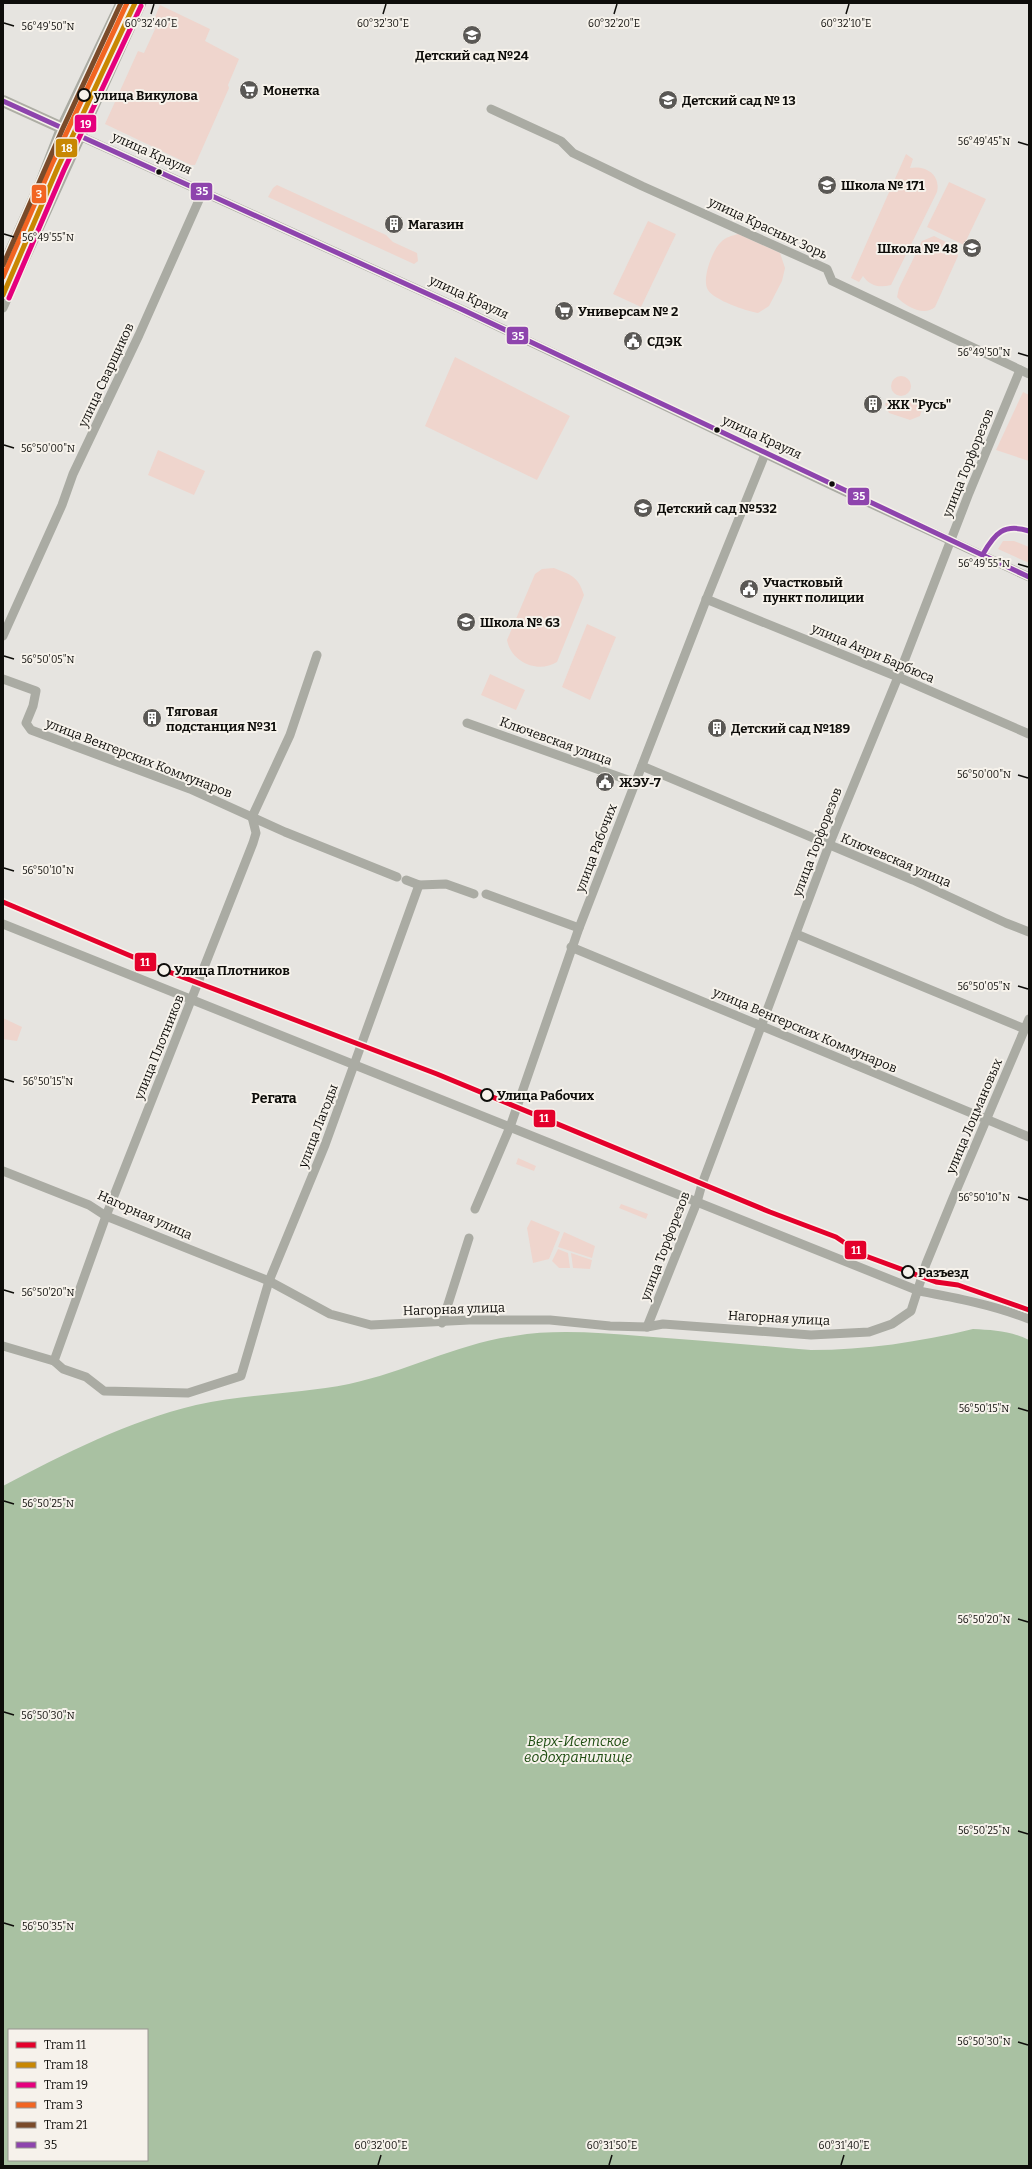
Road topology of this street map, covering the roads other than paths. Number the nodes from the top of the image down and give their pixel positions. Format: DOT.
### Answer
graph roads {
  1 [pos="120,3"];
  2 [pos="142,3"];
  3 [pos="3,101"];
  4 [pos="491,109"];
  5 [pos="61,127"];
  6 [pos="82,137"];
  7 [pos="203,191"];
  8 [pos="3,265"];
  9 [pos="3,308"];
  10 [pos="1025,372"];
  11 [pos="765,454"];
  12 [pos="952,540"];
  13 [pos="1029,577"];
  14 [pos="706,599"];
  15 [pos="3,636"];
  16 [pos="317,655"];
  17 [pos="898,677"];
  18 [pos="3,679"];
  19 [pos="467,723"];
  20 [pos="1029,734"];
  21 [pos="642,766"];
  22 [pos="636,781"];
  23 [pos="252,817"];
  24 [pos="829,845"];
  25 [pos="419,885"];
  26 [pos="474,894"];
  27 [pos="486,894"];
  28 [pos="3,924"];
  29 [pos="579,928"];
  30 [pos="1029,932"];
  31 [pos="796,934"];
  32 [pos="571,947"];
  33 [pos="192,1000"];
  34 [pos="1029,1019"];
  35 [pos="761,1026"];
  36 [pos="1025,1029"];
  37 [pos="355,1065"];
  38 [pos="987,1120"];
  39 [pos="510,1127"];
  40 [pos="1029,1137"];
  41 [pos="3,1171"];
  42 [pos="697,1202"];
  43 [pos="475,1209"];
  44 [pos="106,1216"];
  45 [pos="469,1238"];
  46 [pos="269,1281"];
  47 [pos="919,1291"];
  48 [pos="1029,1319"];
  49 [pos="442,1323"];
  50 [pos="647,1327"];
  51 [pos="3,1346"];
  52 [pos="54,1361"];
  1 -- 5 [label="street"];
  2 -- 6 [label="street"];
  3 -- 5 [label="main road, улица Крауля"];
  4 -- 10 [label="street, улица Красных Зорь"];
  5 -- 6 [label="main road, улица Крауля"];
  5 -- 8 [label="street"];
  6 -- 7 [label="street, улица Крауля"];
  6 -- 9 [label="street"];
  7 -- 11 [label="street, улица Крауля"];
  7 -- 15 [label="street, улица Сварщиков"];
  10 -- 12 [label="street, улица Торфорезов"];
  11 -- 12 [label="street, улица Крауля"];
  11 -- 14 [label="street, улица Рабочих"];
  12 -- 13 [label="street, улица Крауля"];
  12 -- 17 [label="street, улица Торфорезов"];
  14 -- 17 [label="street, улица Анри Барбюса"];
  14 -- 21 [label="street, улица Рабочих"];
  16 -- 23 [label="street"];
  17 -- 20 [label="street, улица Анри Барбюса"];
  17 -- 24 [label="street, улица Торфорезов"];
  18 -- 23 [label="street, улица Венгерских Коммунаров"];
  19 -- 22 [label="street, Ключевская улица"];
  21 -- 22 [label="street, улица Рабочих"];
  21 -- 24 [label="street, Ключевская улица"];
  22 -- 29 [label="street, улица Рабочих"];
  23 -- 25 [label="street, улица Венгерских Коммунаров"];
  23 -- 33 [label="street, улица Плотников"];
  24 -- 30 [label="street, Ключевская улица"];
  24 -- 31 [label="street, улица Торфорезов"];
  25 -- 26 [label="street, улица Венгерских Коммунаров"];
  25 -- 37 [label="street, улица Лагоды"];
  27 -- 29 [label="street"];
  28 -- 33 [label="street"];
  29 -- 32 [label="street, улица Рабочих"];
  31 -- 35 [label="street, улица Торфорезов"];
  31 -- 36 [label="street"];
  32 -- 35 [label="street, улица Венгерских Коммунаров"];
  32 -- 39 [label="street, улица Рабочих"];
  33 -- 37 [label="street"];
  33 -- 44 [label="street, улица Плотников"];
  34 -- 36 [label="street, улица Лоцмановых"];
  35 -- 38 [label="street, улица Венгерских Коммунаров"];
  35 -- 42 [label="street, улица Торфорезов"];
  36 -- 38 [label="street, улица Лоцмановых"];
  37 -- 39 [label="street"];
  37 -- 46 [label="street, улица Лагоды"];
  38 -- 40 [label="street, улица Венгерских Коммунаров"];
  38 -- 47 [label="street, улица Лоцмановых"];
  39 -- 42 [label="street"];
  39 -- 43 [label="street, улица Рабочих"];
  41 -- 44 [label="street, Нагорная улица"];
  42 -- 47 [label="street"];
  42 -- 50 [label="street, улица Торфорезов"];
  44 -- 46 [label="street, Нагорная улица"];
  44 -- 52 [label="street, улица Плотников"];
  45 -- 49 [label="street"];
  46 -- 49 [label="street, Нагорная улица"];
  46 -- 52 [label="street, улица Лагоды"];
  47 -- 48 [label="street"];
  47 -- 50 [label="street, Нагорная улица"];
  49 -- 50 [label="street, Нагорная улица"];
  51 -- 52 [label="street"];
}
